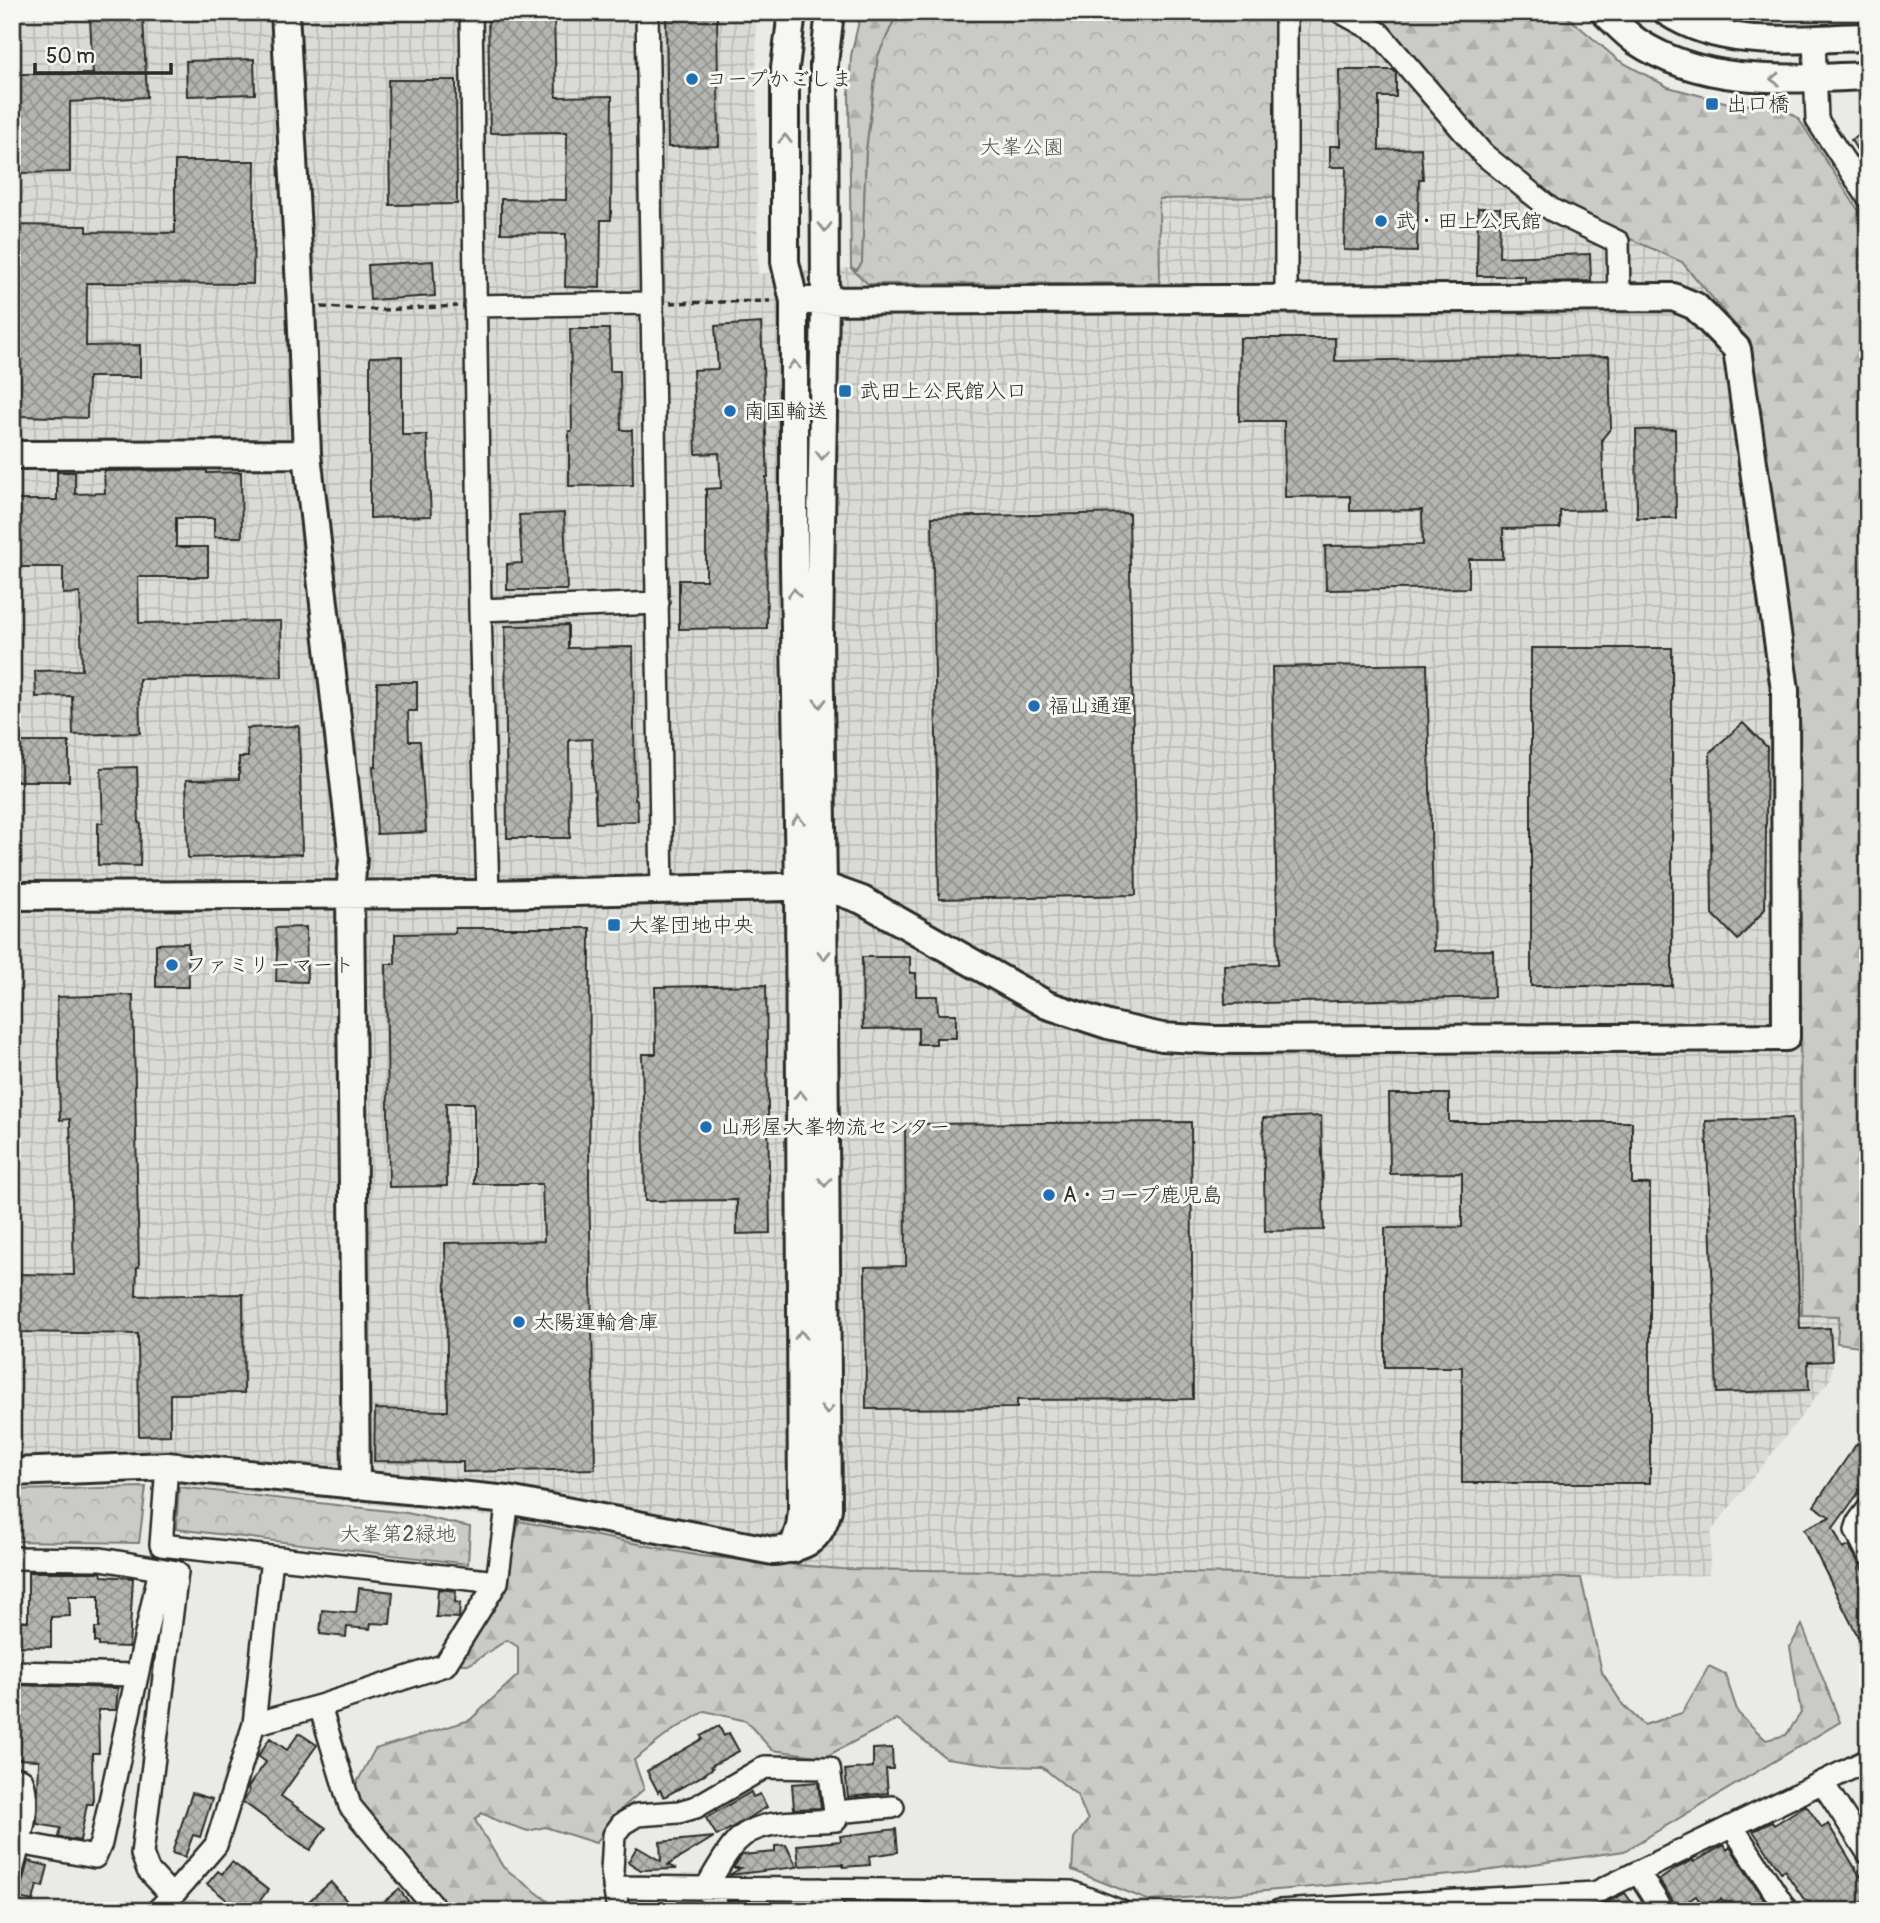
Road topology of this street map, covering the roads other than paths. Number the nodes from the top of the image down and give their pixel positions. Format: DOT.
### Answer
graph roads {
  1 [pos="285,12"];
  2 [pos="471,12"];
  3 [pos="648,12"];
  4 [pos="792,12"];
  5 [pos="830,12"];
  6 [pos="1286,12"];
  7 [pos="1341,12"];
  8 [pos="1604,12"];
  9 [pos="1667,12"];
  10 [pos="1868,37"];
  11 [pos="1814,38"];
  12 [pos="1868,76"];
  13 [pos="1814,78"];
  14 [pos="1868,197"];
  15 [pos="1619,297"];
  16 [pos="1286,300"];
  17 [pos="794,301"];
  18 [pos="825,301"];
  19 [pos="651,303"];
  20 [pos="475,306"];
  21 [pos="307,454"];
  22 [pos="12,455"];
  23 [pos="658,603"];
  24 [pos="480,610"];
  25 [pos="811,887"];
  26 [pos="662,891"];
  27 [pos="350,894"];
  28 [pos="488,894"];
  29 [pos="12,896"];
  30 [pos="167,1466"];
  31 [pos="12,1472"];
  32 [pos="356,1486"];
  33 [pos="508,1500"];
  34 [pos="1868,1509"];
  35 [pos="1868,1553"];
  36 [pos="12,1558"];
  37 [pos="272,1558"];
  38 [pos="160,1569"];
  39 [pos="497,1582"];
  40 [pos="12,1672"];
  41 [pos="136,1675"];
  42 [pos="320,1706"];
  43 [pos="254,1724"];
  44 [pos="1868,1760"];
  45 [pos="1822,1782"];
  46 [pos="17,1788"];
  47 [pos="893,1807"];
  48 [pos="835,1812"];
  49 [pos="1732,1826"];
  50 [pos="19,1843"];
  51 [pos="1868,1853"];
  52 [pos="12,1871"];
  53 [pos="1638,1872"];
  54 [pos="614,1887"];
  55 [pos="706,1888"];
  56 [pos="820,1889"];
  57 [pos="938,1890"];
  58 [pos="164,1904"];
  59 [pos="1536,1904"];
  60 [pos="1430,1907"];
  61 [pos="1117,1910"];
  62 [pos="1315,1910"];
  63 [pos="437,1911"];
  64 [pos="618,1911"];
  65 [pos="720,1911"];
  66 [pos="834,1911"];
  67 [pos="951,1911"];
  68 [pos="1279,1911"];
  69 [pos="1663,1911"];
  70 [pos="1787,1911"];
  1 -- 21 [label="street"];
  2 -- 20 [label="street"];
  3 -- 19 [label="street"];
  17 -- 4 [label="street, one-way"];
  5 -- 18 [label="street, one-way"];
  6 -- 16 [label="street"];
  7 -- 15 [label="street"];
  13 -- 8 [label="street, one-way"];
  9 -- 11 [label="street"];
  10 -- 11 [label="street"];
  11 -- 13 [label="street"];
  12 -- 13 [label="street"];
  13 -- 14 [label="street"];
  15 -- 16 [label="street"];
  15 -- 25 [label="street"];
  16 -- 18 [label="street"];
  17 -- 18 [label="street"];
  25 -- 17 [label="street, one-way"];
  18 -- 25 [label="street, one-way"];
  19 -- 20 [label="street"];
  19 -- 23 [label="street"];
  20 -- 24 [label="street"];
  21 -- 22 [label="street"];
  21 -- 27 [label="street"];
  23 -- 24 [label="street"];
  23 -- 26 [label="street"];
  24 -- 28 [label="street"];
  25 -- 26 [label="street"];
  25 -- 33 [label="street"];
  26 -- 28 [label="street"];
  27 -- 28 [label="street"];
  27 -- 29 [label="street"];
  27 -- 32 [label="street"];
  30 -- 31 [label="street"];
  30 -- 32 [label="street"];
  30 -- 37 [label="street"];
  32 -- 33 [label="street"];
  33 -- 39 [label="street"];
  34 -- 35 [label="street"];
  36 -- 38 [label="street"];
  37 -- 39 [label="street"];
  37 -- 43 [label="street"];
  38 -- 41 [label="street"];
  38 -- 58 [label="street"];
  39 -- 42 [label="street"];
  40 -- 41 [label="street"];
  41 -- 50 [label="street"];
  42 -- 43 [label="street"];
  42 -- 63 [label="street"];
  43 -- 58 [label="street"];
  44 -- 45 [label="street"];
  45 -- 49 [label="street"];
  45 -- 51 [label="street"];
  46 -- 50 [label="street"];
  47 -- 48 [label="street"];
  48 -- 54 [label="street"];
  48 -- 55 [label="street"];
  49 -- 53 [label="street"];
  49 -- 70 [label="street"];
  50 -- 52 [label="street"];
  53 -- 59 [label="street"];
  53 -- 69 [label="street"];
  54 -- 55 [label="street"];
  54 -- 64 [label="street"];
  55 -- 56 [label="street"];
  55 -- 65 [label="street"];
  56 -- 57 [label="street"];
  56 -- 66 [label="street"];
  57 -- 61 [label="street"];
  57 -- 67 [label="street"];
  59 -- 60 [label="street"];
  60 -- 62 [label="street"];
  62 -- 68 [label="street"];
}
